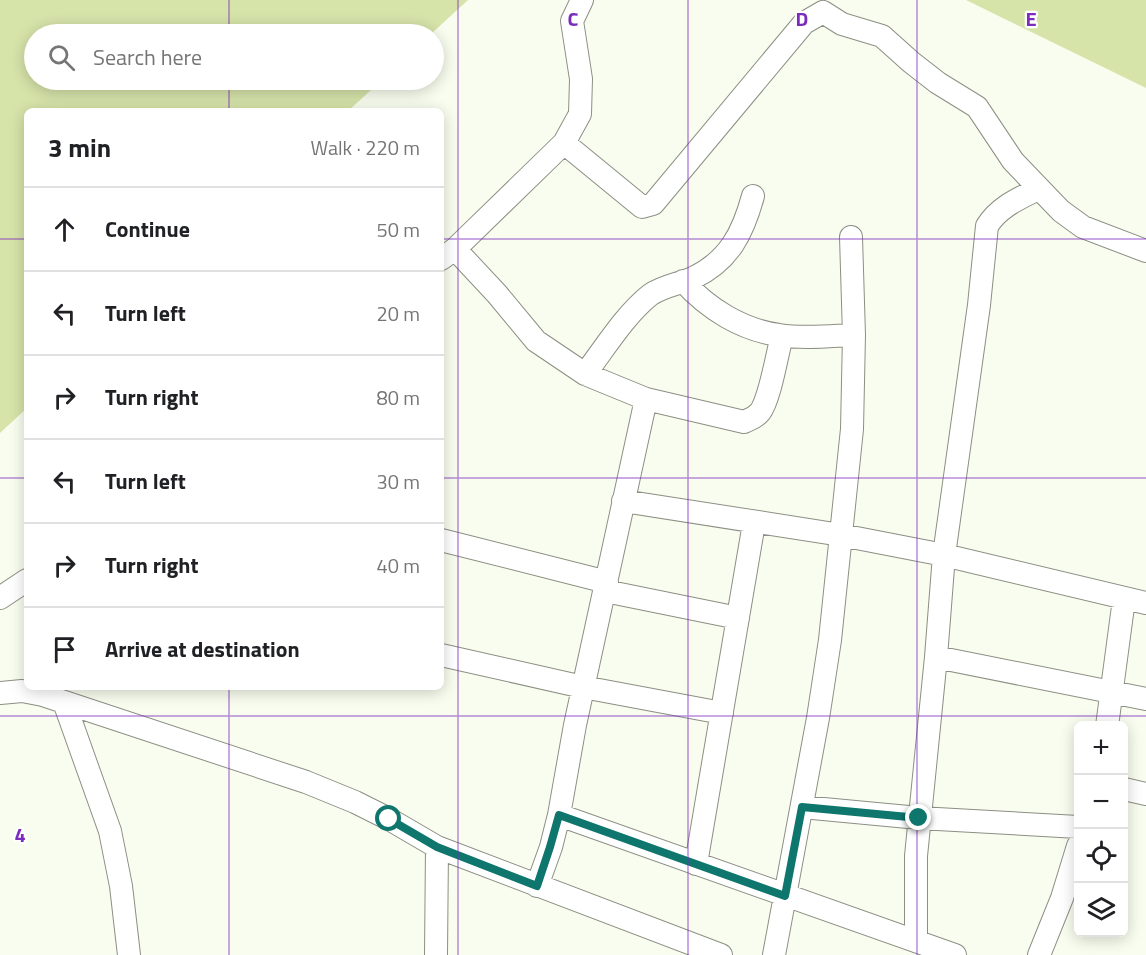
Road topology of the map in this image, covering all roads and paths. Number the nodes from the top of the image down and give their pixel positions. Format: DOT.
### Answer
graph roads {
  1 [pos="582,0"];
  2 [pos="564,143"];
  3 [pos="1038,189"];
  4 [pos="753,196"];
  5 [pos="851,237"];
  6 [pos="1146,251"];
  7 [pos="448,254"];
  8 [pos="683,281"];
  9 [pos="782,336"];
  10 [pos="854,336"];
  11 [pos="585,374"];
  12 [pos="646,399"];
  13 [pos="623,501"];
  14 [pos="754,523"];
  15 [pos="841,535"];
  16 [pos="444,541"];
  17 [pos="944,555"];
  18 [pos="24,582"];
  19 [pos="606,587"];
  20 [pos="0,598"];
  21 [pos="1135,601"];
  22 [pos="738,618"];
  23 [pos="444,656"];
  24 [pos="936,657"];
  25 [pos="583,687"];
  26 [pos="1112,692"];
  27 [pos="0,693"];
  28 [pos="53,694"];
  29 [pos="1146,699"];
  30 [pos="722,713"];
  31 [pos="1108,721"];
  32 [pos="1128,790"];
  33 [pos="1146,794"];
  34 [pos="802,807"];
  35 [pos="559,815"];
  36 [pos="919,818"];
  37 [pos="1074,827"];
  38 [pos="437,847"];
  39 [pos="1074,859"];
  40 [pos="696,864"];
  41 [pos="537,886"];
  42 [pos="785,896"];
  43 [pos="916,941"];
  44 [pos="129,955"];
  45 [pos="436,955"];
  46 [pos="721,955"];
  47 [pos="774,955"];
  48 [pos="955,955"];
  49 [pos="1039,955"];
  1 -- 2 [label="street"];
  2 -- 3 [label="street"];
  2 -- 7 [label="street"];
  3 -- 6 [label="street"];
  3 -- 17 [label="street"];
  4 -- 8 [label="street"];
  5 -- 10 [label="street"];
  7 -- 11 [label="street"];
  8 -- 9 [label="street"];
  8 -- 11 [label="street"];
  9 -- 10 [label="street"];
  9 -- 12 [label="street"];
  10 -- 15 [label="street"];
  11 -- 12 [label="street"];
  12 -- 13 [label="street"];
  13 -- 14 [label="street"];
  13 -- 19 [label="street"];
  14 -- 15 [label="street"];
  14 -- 22 [label="street"];
  15 -- 17 [label="street"];
  15 -- 34 [label="street"];
  16 -- 19 [label="street"];
  17 -- 21 [label="street"];
  17 -- 24 [label="street"];
  18 -- 20 [label="street"];
  19 -- 22 [label="street"];
  19 -- 25 [label="street"];
  21 -- 26 [label="street"];
  22 -- 30 [label="street"];
  23 -- 25 [label="street"];
  24 -- 26 [label="street"];
  24 -- 36 [label="street"];
  25 -- 30 [label="street"];
  25 -- 35 [label="street"];
  26 -- 29 [label="street"];
  26 -- 31 [label="street"];
  27 -- 28 [label="street"];
  28 -- 38 [label="street"];
  28 -- 44 [label="street"];
  30 -- 40 [label="street"];
  32 -- 33 [label="street"];
  34 -- 36 [label="street"];
  34 -- 42 [label="street"];
  35 -- 40 [label="street"];
  35 -- 41 [label="street"];
  36 -- 37 [label="street"];
  36 -- 43 [label="street"];
  38 -- 41 [label="street"];
  38 -- 45 [label="street"];
  39 -- 49 [label="street"];
  40 -- 42 [label="street"];
  41 -- 46 [label="street"];
  42 -- 43 [label="street"];
  42 -- 47 [label="street"];
  43 -- 48 [label="street"];
}
